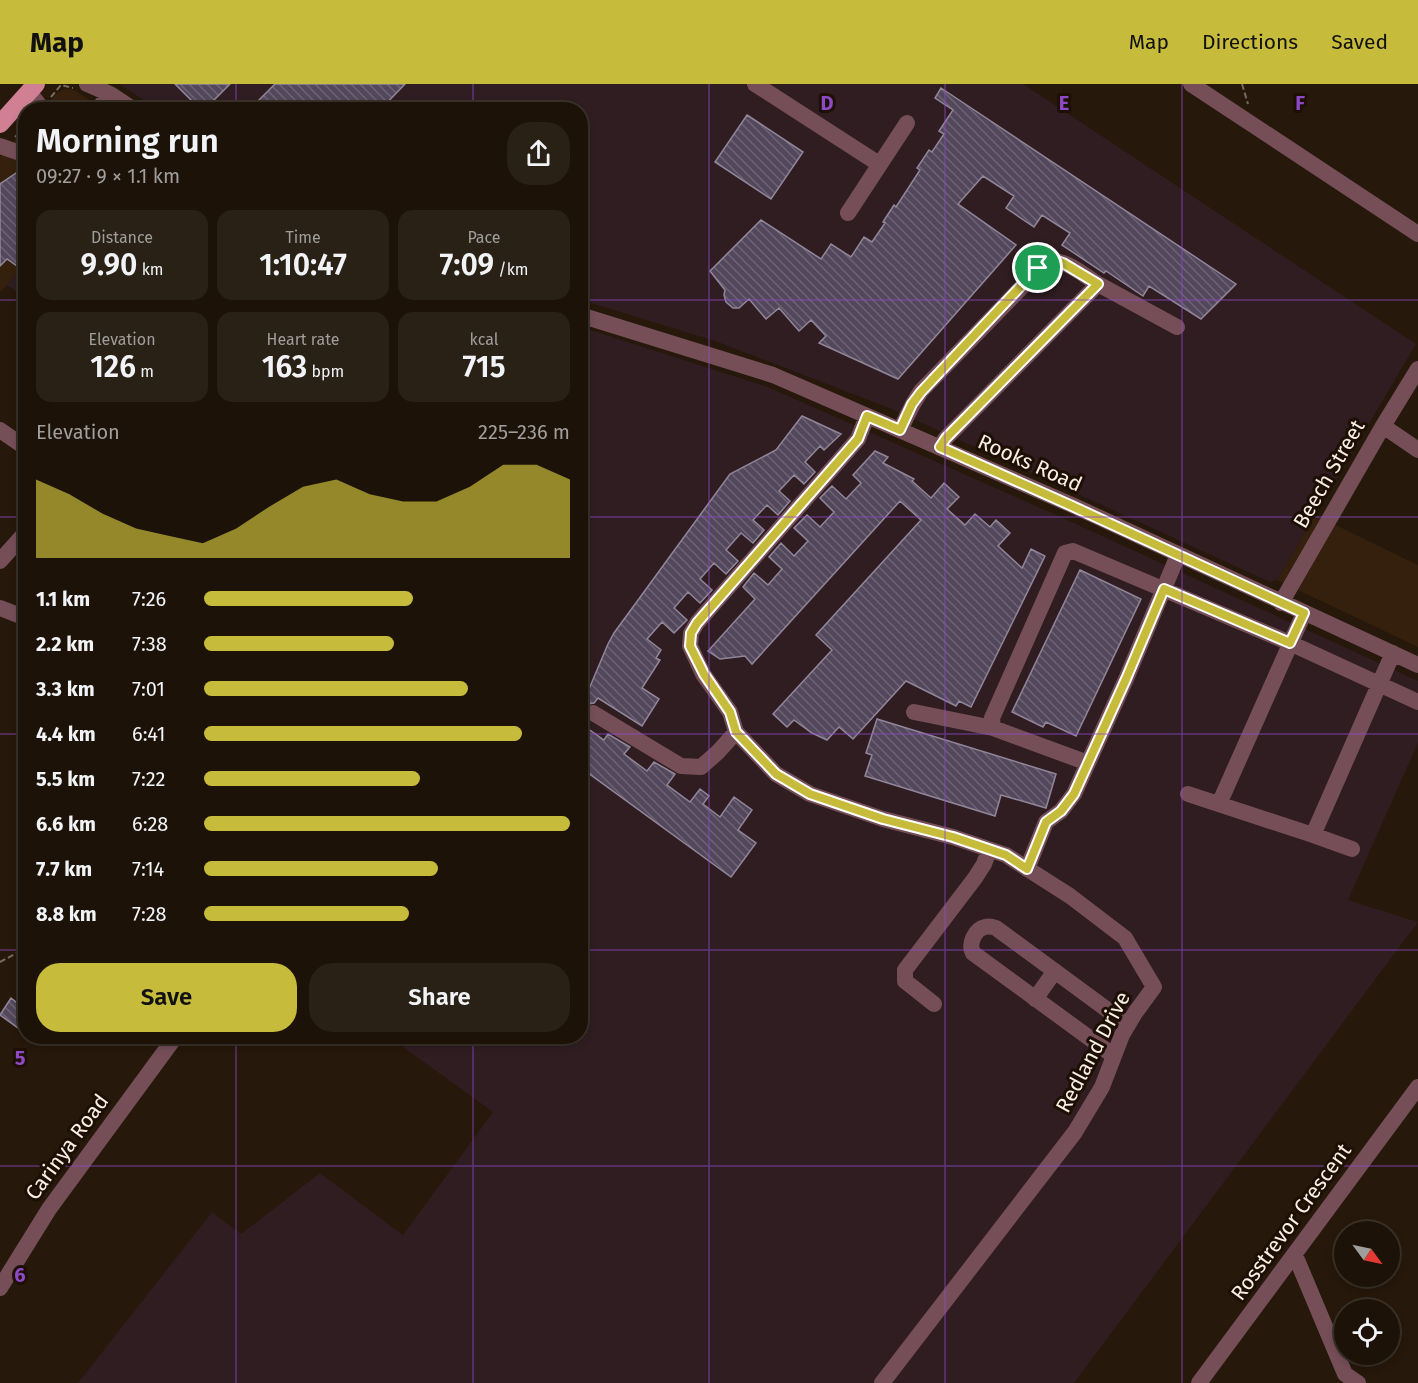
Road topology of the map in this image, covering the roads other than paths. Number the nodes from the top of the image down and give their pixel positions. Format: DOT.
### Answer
graph roads {
  1 [pos="87,84"];
  2 [pos="755,84"];
  3 [pos="1191,84"];
  4 [pos="33,88"];
  5 [pos="106,89"];
  6 [pos="20,102"];
  7 [pos="39,102"];
  8 [pos="123,102"];
  9 [pos="18,104"];
  10 [pos="907,123"];
  11 [pos="0,124"];
  12 [pos="0,146"];
  13 [pos="18,152"];
  14 [pos="879,164"];
  15 [pos="848,213"];
  16 [pos="1418,234"];
  17 [pos="1098,284"];
  18 [pos="588,317"];
  19 [pos="1177,327"];
  20 [pos="1418,369"];
  21 [pos="867,416"];
  22 [pos="1383,426"];
  23 [pos="0,430"];
  24 [pos="900,430"];
  25 [pos="18,442"];
  26 [pos="940,447"];
  27 [pos="1418,450"];
  28 [pos="18,541"];
  29 [pos="1178,555"];
  30 [pos="0,561"];
  31 [pos="1164,589"];
  32 [pos="1281,603"];
  33 [pos="0,608"];
  34 [pos="1304,613"];
  35 [pos="18,615"];
  36 [pos="1290,643"];
  37 [pos="1393,653"];
  38 [pos="1418,665"];
  39 [pos="1379,684"];
  40 [pos="1418,702"];
  41 [pos="914,712"];
  42 [pos="593,713"];
  43 [pos="993,728"];
  44 [pos="736,732"];
  45 [pos="1088,763"];
  46 [pos="1188,794"];
  47 [pos="1219,804"];
  48 [pos="1313,835"];
  49 [pos="1352,849"];
  50 [pos="989,850"];
  51 [pos="1027,869"];
  52 [pos="1055,971"];
  53 [pos="1035,999"];
  54 [pos="934,1004"];
  55 [pos="1128,1025"];
  56 [pos="170,1044"];
  57 [pos="1114,1056"];
  58 [pos="1418,1087"];
  59 [pos="1295,1255"];
  60 [pos="0,1288"];
  61 [pos="882,1383"];
  62 [pos="1199,1383"];
  63 [pos="1358,1383"];
  1 -- 5 [label="street"];
  2 -- 14 [label="street"];
  3 -- 16 [label="street"];
  4 -- 6 [label="main road"];
  4 -- 7 [label="street"];
  5 -- 8 [label="street"];
  9 -- 11 [label="main road"];
  10 -- 14 [label="street"];
  12 -- 13 [label="street"];
  14 -- 15 [label="street"];
  17 -- 19 [label="street"];
  17 -- 24 [label="street"];
  17 -- 26 [label="street"];
  18 -- 21 [label="street, Rooks Road"];
  20 -- 22 [label="street, Beech Street"];
  21 -- 24 [label="street, Rooks Road"];
  21 -- 44 [label="street, Redland Drive"];
  22 -- 27 [label="street"];
  22 -- 32 [label="street, Beech Street"];
  23 -- 25 [label="street"];
  24 -- 26 [label="street, Rooks Road"];
  26 -- 29 [label="street, Rooks Road"];
  28 -- 30 [label="street"];
  29 -- 31 [label="street"];
  29 -- 32 [label="street, Rooks Road"];
  31 -- 36 [label="street"];
  31 -- 43 [label="street"];
  31 -- 45 [label="street"];
  32 -- 34 [label="street, Rooks Road"];
  33 -- 35 [label="street"];
  34 -- 36 [label="street"];
  34 -- 37 [label="street, Rooks Road"];
  36 -- 39 [label="street"];
  36 -- 47 [label="street"];
  37 -- 38 [label="street, Rooks Road"];
  37 -- 39 [label="street"];
  39 -- 40 [label="street"];
  39 -- 48 [label="street"];
  41 -- 43 [label="street"];
  42 -- 44 [label="street"];
  43 -- 45 [label="street"];
  44 -- 50 [label="street, Redland Drive"];
  45 -- 51 [label="street"];
  46 -- 47 [label="street"];
  47 -- 48 [label="street"];
  48 -- 49 [label="street"];
  50 -- 51 [label="street, Redland Drive"];
  50 -- 54 [label="street"];
  51 -- 55 [label="street, Redland Drive"];
  52 -- 53 [label="street"];
  52 -- 53 [label="street"];
  52 -- 55 [label="street"];
  53 -- 57 [label="street"];
  55 -- 57 [label="street, Redland Drive"];
  56 -- 60 [label="street, Carinya Road"];
  57 -- 61 [label="street, Redland Drive"];
  58 -- 59 [label="street, Rosstrevor Crescent"];
  59 -- 62 [label="street, Rosstrevor Crescent"];
  59 -- 63 [label="street"];
}
